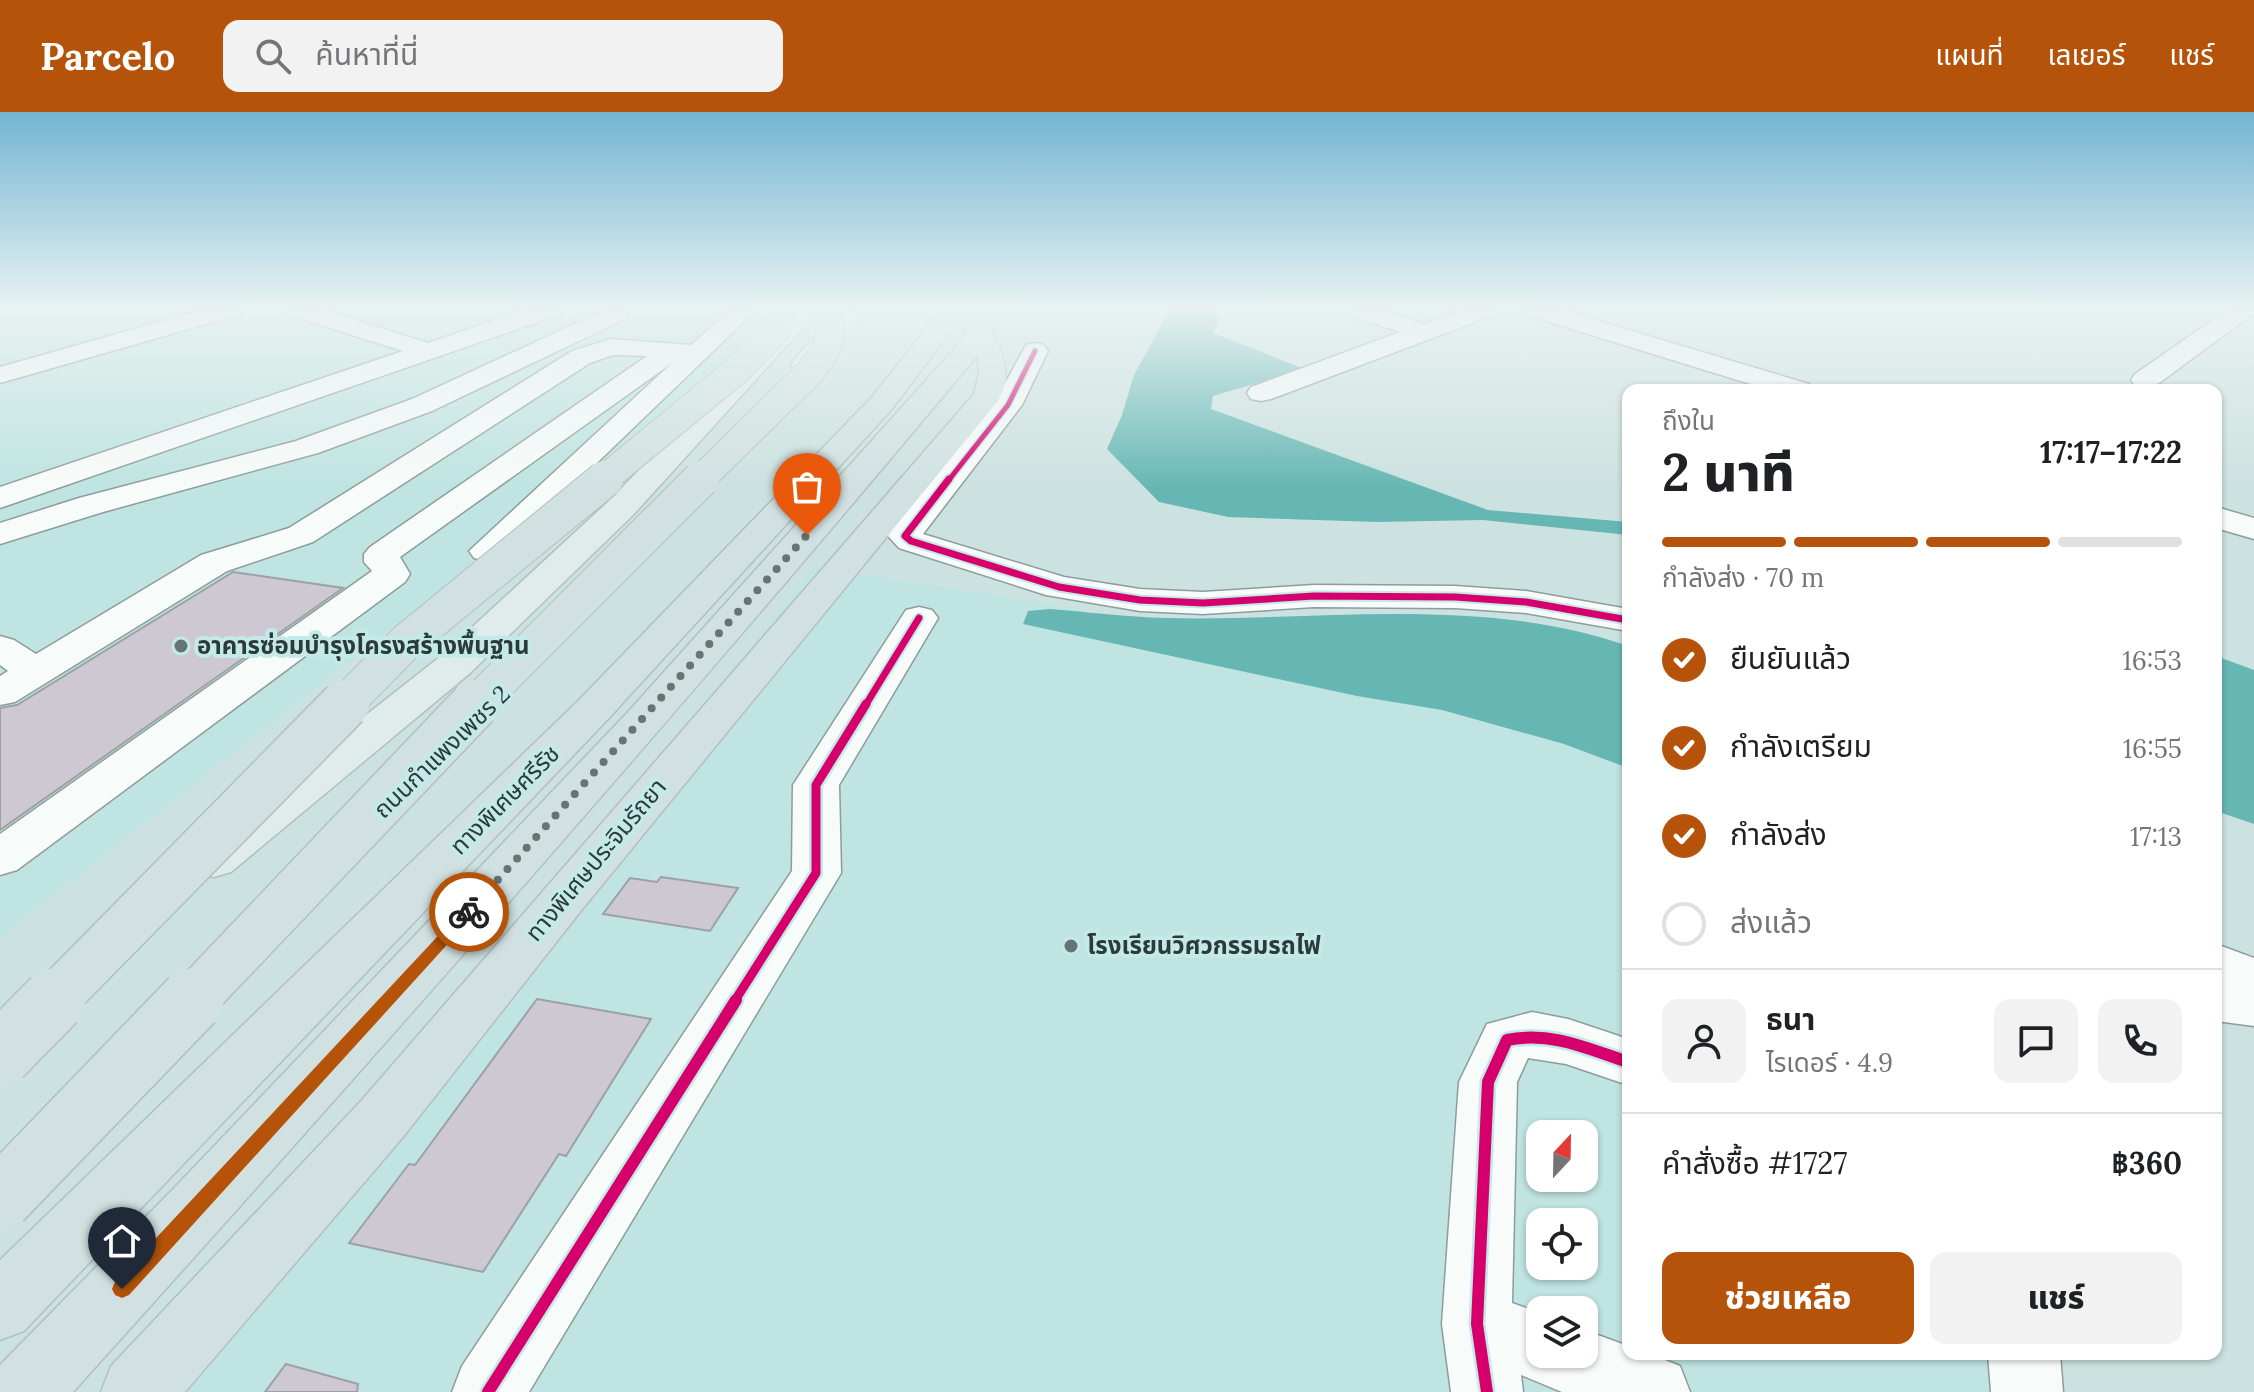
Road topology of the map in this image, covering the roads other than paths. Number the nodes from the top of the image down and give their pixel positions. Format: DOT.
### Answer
graph roads {
  1 [pos="22,369"];
  2 [pos="376,369"];
  3 [pos="499,369"];
  4 [pos="563,369"];
  5 [pos="658,369"];
  6 [pos="667,369"];
  7 [pos="738,369"];
  8 [pos="752,369"];
  9 [pos="801,369"];
  10 [pos="812,369"];
  11 [pos="909,369"];
  12 [pos="951,369"];
  13 [pos="993,369"];
  14 [pos="1026,369"];
  15 [pos="1328,369"];
  16 [pos="1729,369"];
  17 [pos="2160,369"];
  18 [pos="0,375"];
  19 [pos="2145,380"];
  20 [pos="1779,384"];
  21 [pos="1261,393"];
  22 [pos="0,498"];
  23 [pos="2222,519"];
  24 [pos="2254,529"];
  25 [pos="0,534"];
  26 [pos="486,551"];
  27 [pos="919,618"];
  28 [pos="1622,619"];
  29 [pos="6,670"];
  30 [pos="0,858"];
  31 [pos="2222,967"];
  32 [pos="2254,980"];
  33 [pos="2222,1001"];
  34 [pos="2254,1005"];
  35 [pos="0,1026"];
  36 [pos="0,1055"];
  37 [pos="1622,1060"];
  38 [pos="0,1164"];
  39 [pos="0,1199"];
  40 [pos="0,1307"];
  41 [pos="1477,1324"];
  42 [pos="1526,1343"];
  43 [pos="2024,1360"];
  44 [pos="1591,1368"];
  45 [pos="24,1392"];
  46 [pos="137,1392"];
  47 [pos="488,1392"];
  48 [pos="1487,1392"];
  49 [pos="1654,1392"];
  50 [pos="2027,1392"];
  1 -- 18 [label="street"];
  2 -- 22 [label="street"];
  3 -- 25 [label="street"];
  4 -- 29 [label="street"];
  5 -- 30 [label="street"];
  6 -- 26 [label="street"];
  7 -- 36 [label="highway, bridge"];
  8 -- 35 [label="main road"];
  9 -- 38 [label="main road, ถนนกำแพงเพชร 2"];
  10 -- 39 [label="highway, bridge"];
  11 -- 40 [label="highway, ทางพิเศษศรีรัช"];
  12 -- 45 [label="highway, ทางพิเศษศรีรัช"];
  13 -- 46 [label="highway, ทางพิเศษประจิมรัถยา"];
  14 -- 28 [label="street"];
  15 -- 21 [label="street"];
  16 -- 20 [label="street"];
  17 -- 19 [label="street"];
  23 -- 24 [label="street"];
  27 -- 47 [label="street"];
  31 -- 32 [label="street"];
  33 -- 34 [label="street"];
  37 -- 41 [label="street"];
  41 -- 42 [label="street"];
  41 -- 48 [label="street"];
  43 -- 50 [label="street"];
  44 -- 49 [label="street"];
}
